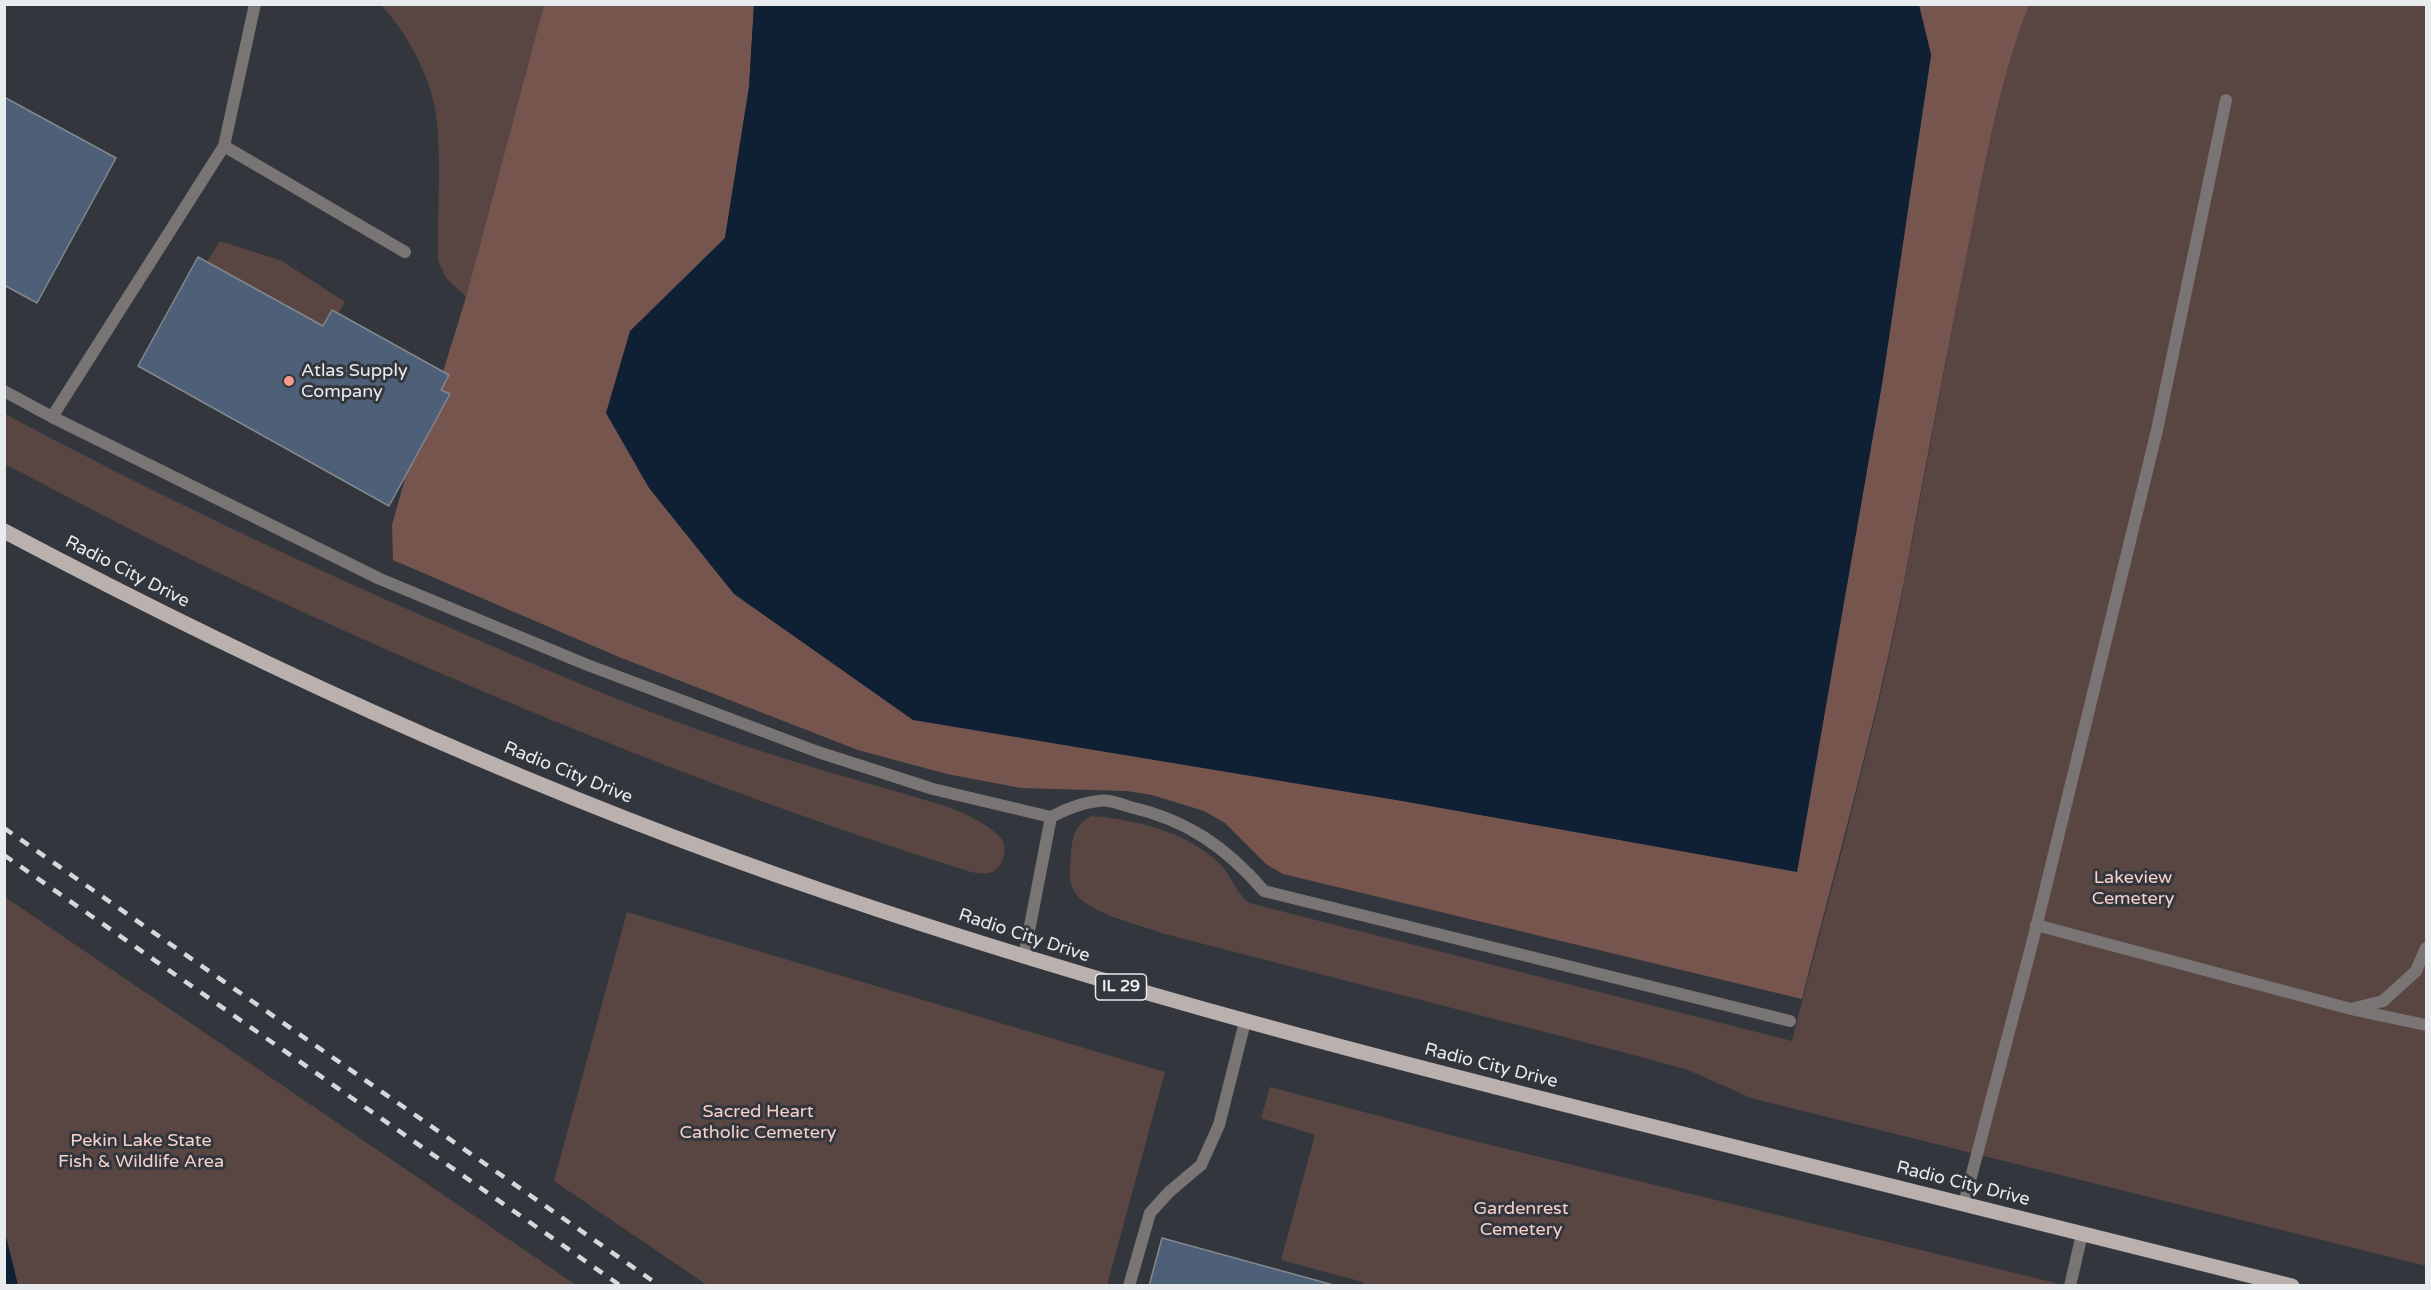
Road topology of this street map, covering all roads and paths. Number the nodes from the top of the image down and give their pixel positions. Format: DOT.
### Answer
graph roads {
  1 [pos="255,4"];
  2 [pos="2226,100"];
  3 [pos="224,146"];
  4 [pos="405,252"];
  5 [pos="4,391"];
  6 [pos="52,417"];
  7 [pos="4,531"];
  8 [pos="1051,817"];
  9 [pos="2036,925"];
  10 [pos="2427,948"];
  11 [pos="1024,957"];
  12 [pos="2350,1009"];
  13 [pos="1790,1021"];
  14 [pos="1245,1022"];
  15 [pos="2427,1025"];
  16 [pos="1964,1204"];
  17 [pos="2082,1234"];
  18 [pos="1129,1286"];
  19 [pos="2070,1286"];
  20 [pos="2292,1286"];
  1 -- 3 [label="lane"];
  2 -- 9 [label="lane"];
  3 -- 4 [label="lane"];
  3 -- 6 [label="lane"];
  5 -- 6 [label="lane"];
  6 -- 8 [label="lane"];
  7 -- 11 [label="main road, Radio City Drive / IL 29"];
  8 -- 11 [label="lane"];
  8 -- 13 [label="lane"];
  9 -- 12 [label="lane"];
  9 -- 16 [label="lane"];
  10 -- 12 [label="lane"];
  11 -- 14 [label="main road, Radio City Drive / IL 29"];
  12 -- 15 [label="lane"];
  14 -- 16 [label="main road, Radio City Drive / IL 29"];
  14 -- 18 [label="lane"];
  16 -- 17 [label="main road, Radio City Drive / IL 29"];
  17 -- 19 [label="lane"];
  17 -- 20 [label="main road, Radio City Drive / IL 29"];
}
